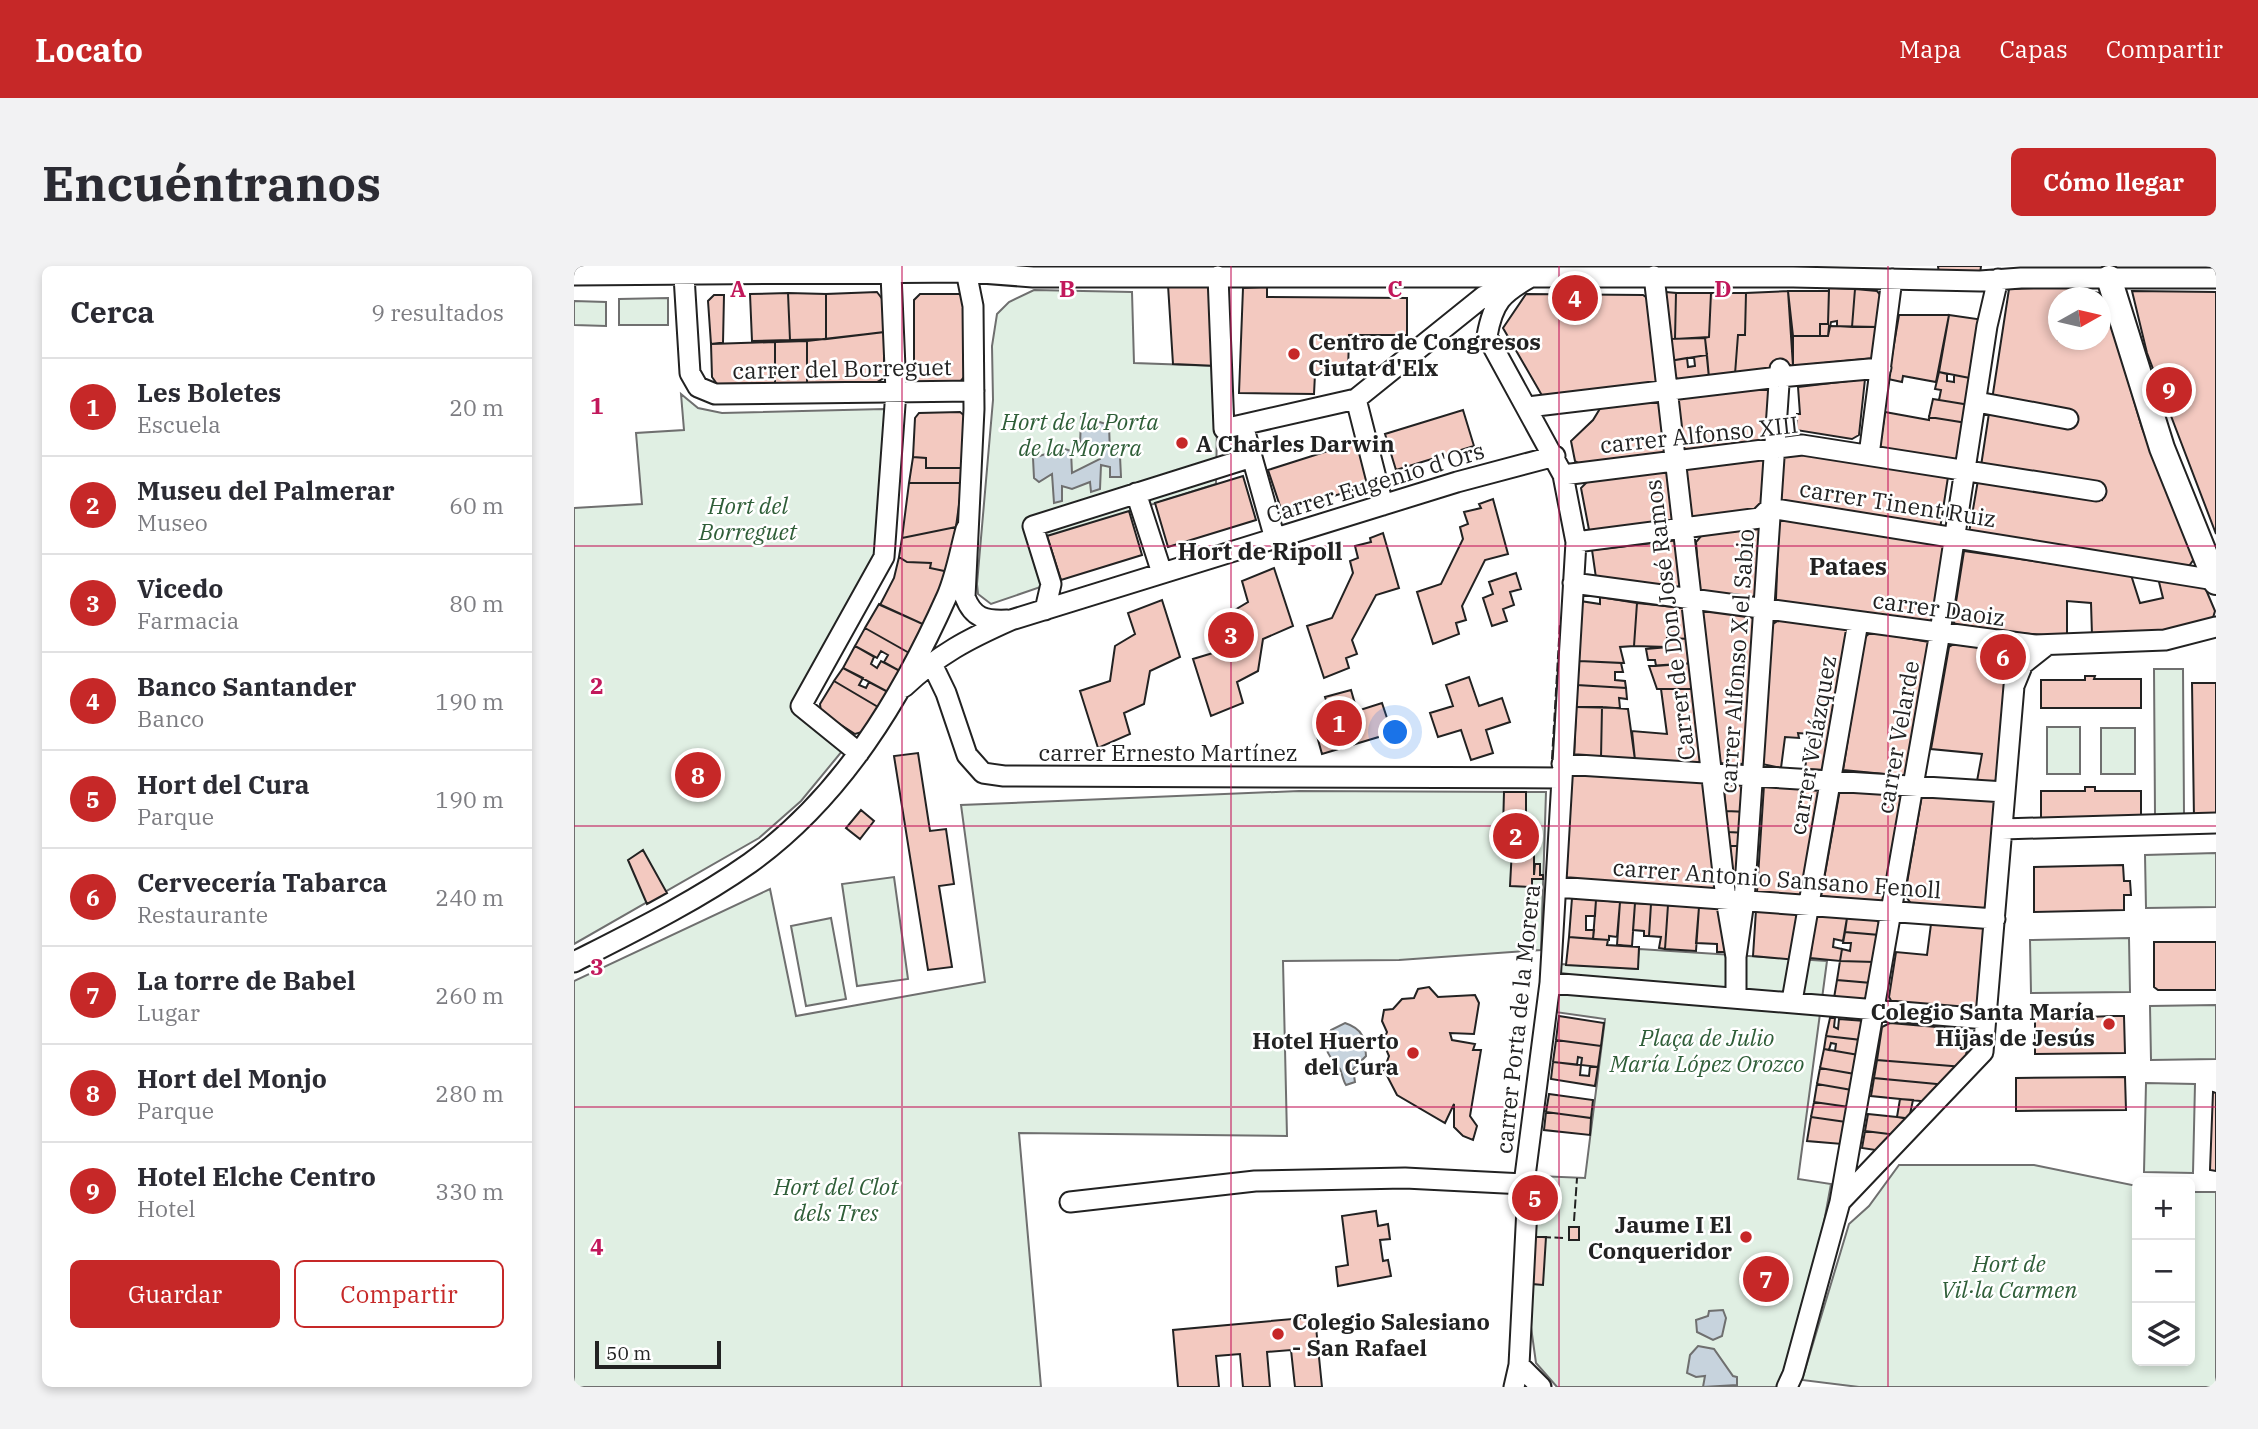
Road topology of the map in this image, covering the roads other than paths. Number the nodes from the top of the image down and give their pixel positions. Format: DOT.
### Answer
graph roads {
  1 [pos="966,269"];
  2 [pos="763,271"];
  3 [pos="1413,271"];
  4 [pos="1532,271"];
  5 [pos="1800,271"];
  6 [pos="2107,272"];
  7 [pos="1224,273"];
  8 [pos="891,274"];
  9 [pos="574,275"];
  10 [pos="684,276"];
  11 [pos="1654,276"];
  12 [pos="1032,277"];
  13 [pos="2216,278"];
  14 [pos="1892,279"];
  15 [pos="1998,279"];
  16 [pos="1506,291"];
  17 [pos="973,306"];
  18 [pos="1881,368"];
  19 [pos="1779,373"];
  20 [pos="896,391"];
  21 [pos="974,391"];
  22 [pos="1667,391"];
  23 [pos="1356,399"];
  24 [pos="1977,402"];
  25 [pos="1528,407"];
  26 [pos="2068,419"];
  27 [pos="1243,425"];
  28 [pos="1773,447"];
  29 [pos="1869,455"];
  30 [pos="1252,457"];
  31 [pos="1675,460"];
  32 [pos="1559,466"];
  33 [pos="1966,471"];
  34 [pos="2096,491"];
  35 [pos="1136,494"];
  36 [pos="1383,505"];
  37 [pos="1770,508"];
  38 [pos="1683,528"];
  39 [pos="966,529"];
  40 [pos="1955,537"];
  41 [pos="1275,538"];
  42 [pos="1576,542"];
  43 [pos="1162,573"];
  44 [pos="2216,581"];
  45 [pos="1573,583"];
  46 [pos="1691,599"];
  47 [pos="1764,609"];
  48 [pos="1045,610"];
  49 [pos="1012,620"];
  50 [pos="1858,622"];
  51 [pos="2216,626"];
  52 [pos="1940,632"];
  53 [pos="2047,645"];
  54 [pos="931,662"];
  55 [pos="904,687"];
  56 [pos="859,753"];
  57 [pos="1561,771"];
  58 [pos="1711,773"];
  59 [pos="1753,775"];
  60 [pos="1830,781"];
  61 [pos="1913,786"];
  62 [pos="2006,792"];
  63 [pos="2216,823"];
  64 [pos="2002,829"];
  65 [pos="1556,887"];
  66 [pos="1735,900"];
  67 [pos="1809,905"];
  68 [pos="1891,911"];
  69 [pos="1995,919"];
  70 [pos="574,962"];
  71 [pos="1550,983"];
  72 [pos="1736,997"];
  73 [pos="1792,1001"];
  74 [pos="1874,1011"];
  75 [pos="1986,1019"];
  76 [pos="1524,1184"];
  77 [pos="1070,1202"];
  78 [pos="1840,1202"];
  79 [pos="1519,1365"];
  80 [pos="1514,1387"];
  81 [pos="1541,1387"];
  82 [pos="1787,1387"];
  1 -- 8 [label="street"];
  1 -- 12 [label="street"];
  1 -- 17 [label="street"];
  2 -- 8 [label="street"];
  2 -- 10 [label="street"];
  3 -- 4 [label="street"];
  3 -- 7 [label="street"];
  4 -- 11 [label="street"];
  4 -- 16 [label="street"];
  5 -- 11 [label="street"];
  5 -- 14 [label="street"];
  6 -- 13 [label="street"];
  6 -- 15 [label="street"];
  6 -- 44 [label="main road"];
  7 -- 12 [label="street"];
  7 -- 27 [label="street"];
  8 -- 20 [label="street"];
  9 -- 10 [label="street"];
  10 -- 20 [label="street, carrer del Borreguet"];
  11 -- 22 [label="street, Carrer de Don José Ramos"];
  12 -- 17 [label="street"];
  14 -- 15 [label="street"];
  14 -- 18 [label="street"];
  15 -- 24 [label="street, carrer Velarde"];
  16 -- 23 [label="street"];
  16 -- 25 [label="street, carrer Porta de la Morera"];
  17 -- 21 [label="street"];
  18 -- 19 [label="street"];
  18 -- 29 [label="street"];
  19 -- 22 [label="street"];
  19 -- 28 [label="street, carrer Alfonso X el Sabio"];
  20 -- 21 [label="street, carrer del Borreguet"];
  20 -- 56 [label="street"];
  21 -- 39 [label="street"];
  22 -- 25 [label="street"];
  22 -- 31 [label="street, Carrer de Don José Ramos"];
  23 -- 27 [label="street"];
  23 -- 36 [label="street"];
  24 -- 26 [label="street"];
  24 -- 33 [label="street, carrer Velarde"];
  25 -- 32 [label="street, carrer Porta de la Morera"];
  27 -- 30 [label="street"];
  28 -- 29 [label="street, carrer Alfonso XIII"];
  28 -- 31 [label="street, carrer Alfonso XIII"];
  28 -- 37 [label="street, carrer Alfonso X el Sabio"];
  29 -- 33 [label="street, carrer Alfonso XIII"];
  30 -- 35 [label="street"];
  30 -- 41 [label="street"];
  31 -- 32 [label="street, carrer Alfonso XIII"];
  31 -- 38 [label="street, Carrer de Don José Ramos"];
  32 -- 36 [label="street, Carrer Eugenio d'Ors"];
  32 -- 42 [label="street, carrer Porta de la Morera"];
  33 -- 34 [label="street, carrer Alfonso XIII"];
  33 -- 40 [label="street, carrer Velarde"];
  35 -- 43 [label="street"];
  35 -- 48 [label="street"];
  36 -- 41 [label="street, Carrer Eugenio d'Ors"];
  37 -- 38 [label="street, carrer Tinent Ruiz"];
  37 -- 40 [label="street, carrer Tinent Ruiz"];
  37 -- 47 [label="street, carrer Alfonso X el Sabio"];
  38 -- 42 [label="street, carrer Tinent Ruiz"];
  38 -- 46 [label="street, Carrer de Don José Ramos"];
  39 -- 49 [label="street"];
  39 -- 55 [label="street"];
  40 -- 44 [label="street, carrer Tinent Ruiz"];
  40 -- 52 [label="street, carrer Velarde"];
  41 -- 43 [label="street, Carrer Eugenio d'Ors"];
  42 -- 45 [label="street, carrer Porta de la Morera"];
  43 -- 48 [label="street, Carrer Eugenio d'Ors"];
  45 -- 46 [label="street, carrer Daoiz"];
  45 -- 57 [label="street, carrer Porta de la Morera"];
  46 -- 47 [label="street, carrer Daoiz"];
  46 -- 58 [label="street, Carrer de Don José Ramos"];
  47 -- 50 [label="street, carrer Daoiz"];
  47 -- 59 [label="street, carrer Alfonso X el Sabio"];
  48 -- 49 [label="street, Carrer Eugenio d'Ors"];
  49 -- 54 [label="street, Carrer Eugenio d'Ors"];
  50 -- 52 [label="street, carrer Daoiz"];
  50 -- 60 [label="street, carrer Velázquez"];
  51 -- 53 [label="street, carrer Daoiz"];
  52 -- 53 [label="street, carrer Daoiz"];
  52 -- 61 [label="street, carrer Velarde"];
  53 -- 62 [label="street"];
  54 -- 55 [label="street, Carrer Eugenio d'Ors"];
  54 -- 57 [label="street, carrer Ernesto Martínez"];
  55 -- 56 [label="street"];
  56 -- 70 [label="street"];
  57 -- 58 [label="street, carrer Ernesto Martínez"];
  57 -- 65 [label="street, carrer Porta de la Morera"];
  58 -- 59 [label="street, carrer Ernesto Martínez"];
  58 -- 66 [label="street, Carrer de Don José Ramos"];
  59 -- 60 [label="street, carrer Ernesto Martínez"];
  59 -- 66 [label="street, carrer Alfonso X el Sabio"];
  60 -- 61 [label="street, carrer Ernesto Martínez"];
  60 -- 67 [label="street, carrer Velázquez"];
  61 -- 62 [label="street, carrer Ernesto Martínez"];
  61 -- 68 [label="street, carrer Velarde"];
  62 -- 64 [label="street"];
  63 -- 64 [label="street"];
  64 -- 69 [label="street"];
  65 -- 66 [label="street, carrer Antonio Sansano Fenoll"];
  65 -- 71 [label="street, carrer Porta de la Morera"];
  66 -- 67 [label="street, carrer Antonio Sansano Fenoll"];
  66 -- 72 [label="street, carrer Alfonso X el Sabio"];
  67 -- 68 [label="street, carrer Antonio Sansano Fenoll"];
  67 -- 73 [label="street, carrer Velázquez"];
  68 -- 69 [label="street, carrer Antonio Sansano Fenoll"];
  68 -- 74 [label="street, carrer Velarde"];
  69 -- 75 [label="street"];
  71 -- 72 [label="street"];
  71 -- 76 [label="street, carrer Porta de la Morera"];
  72 -- 73 [label="street"];
  73 -- 74 [label="street"];
  74 -- 75 [label="street"];
  74 -- 78 [label="street, carrer Velarde"];
  75 -- 78 [label="street"];
  76 -- 77 [label="street"];
  76 -- 79 [label="street, carrer Porta de la Morera"];
  78 -- 82 [label="street, carrer Velarde"];
  79 -- 80 [label="street, carrer Porta de la Morera"];
  79 -- 81 [label="street"];
}
